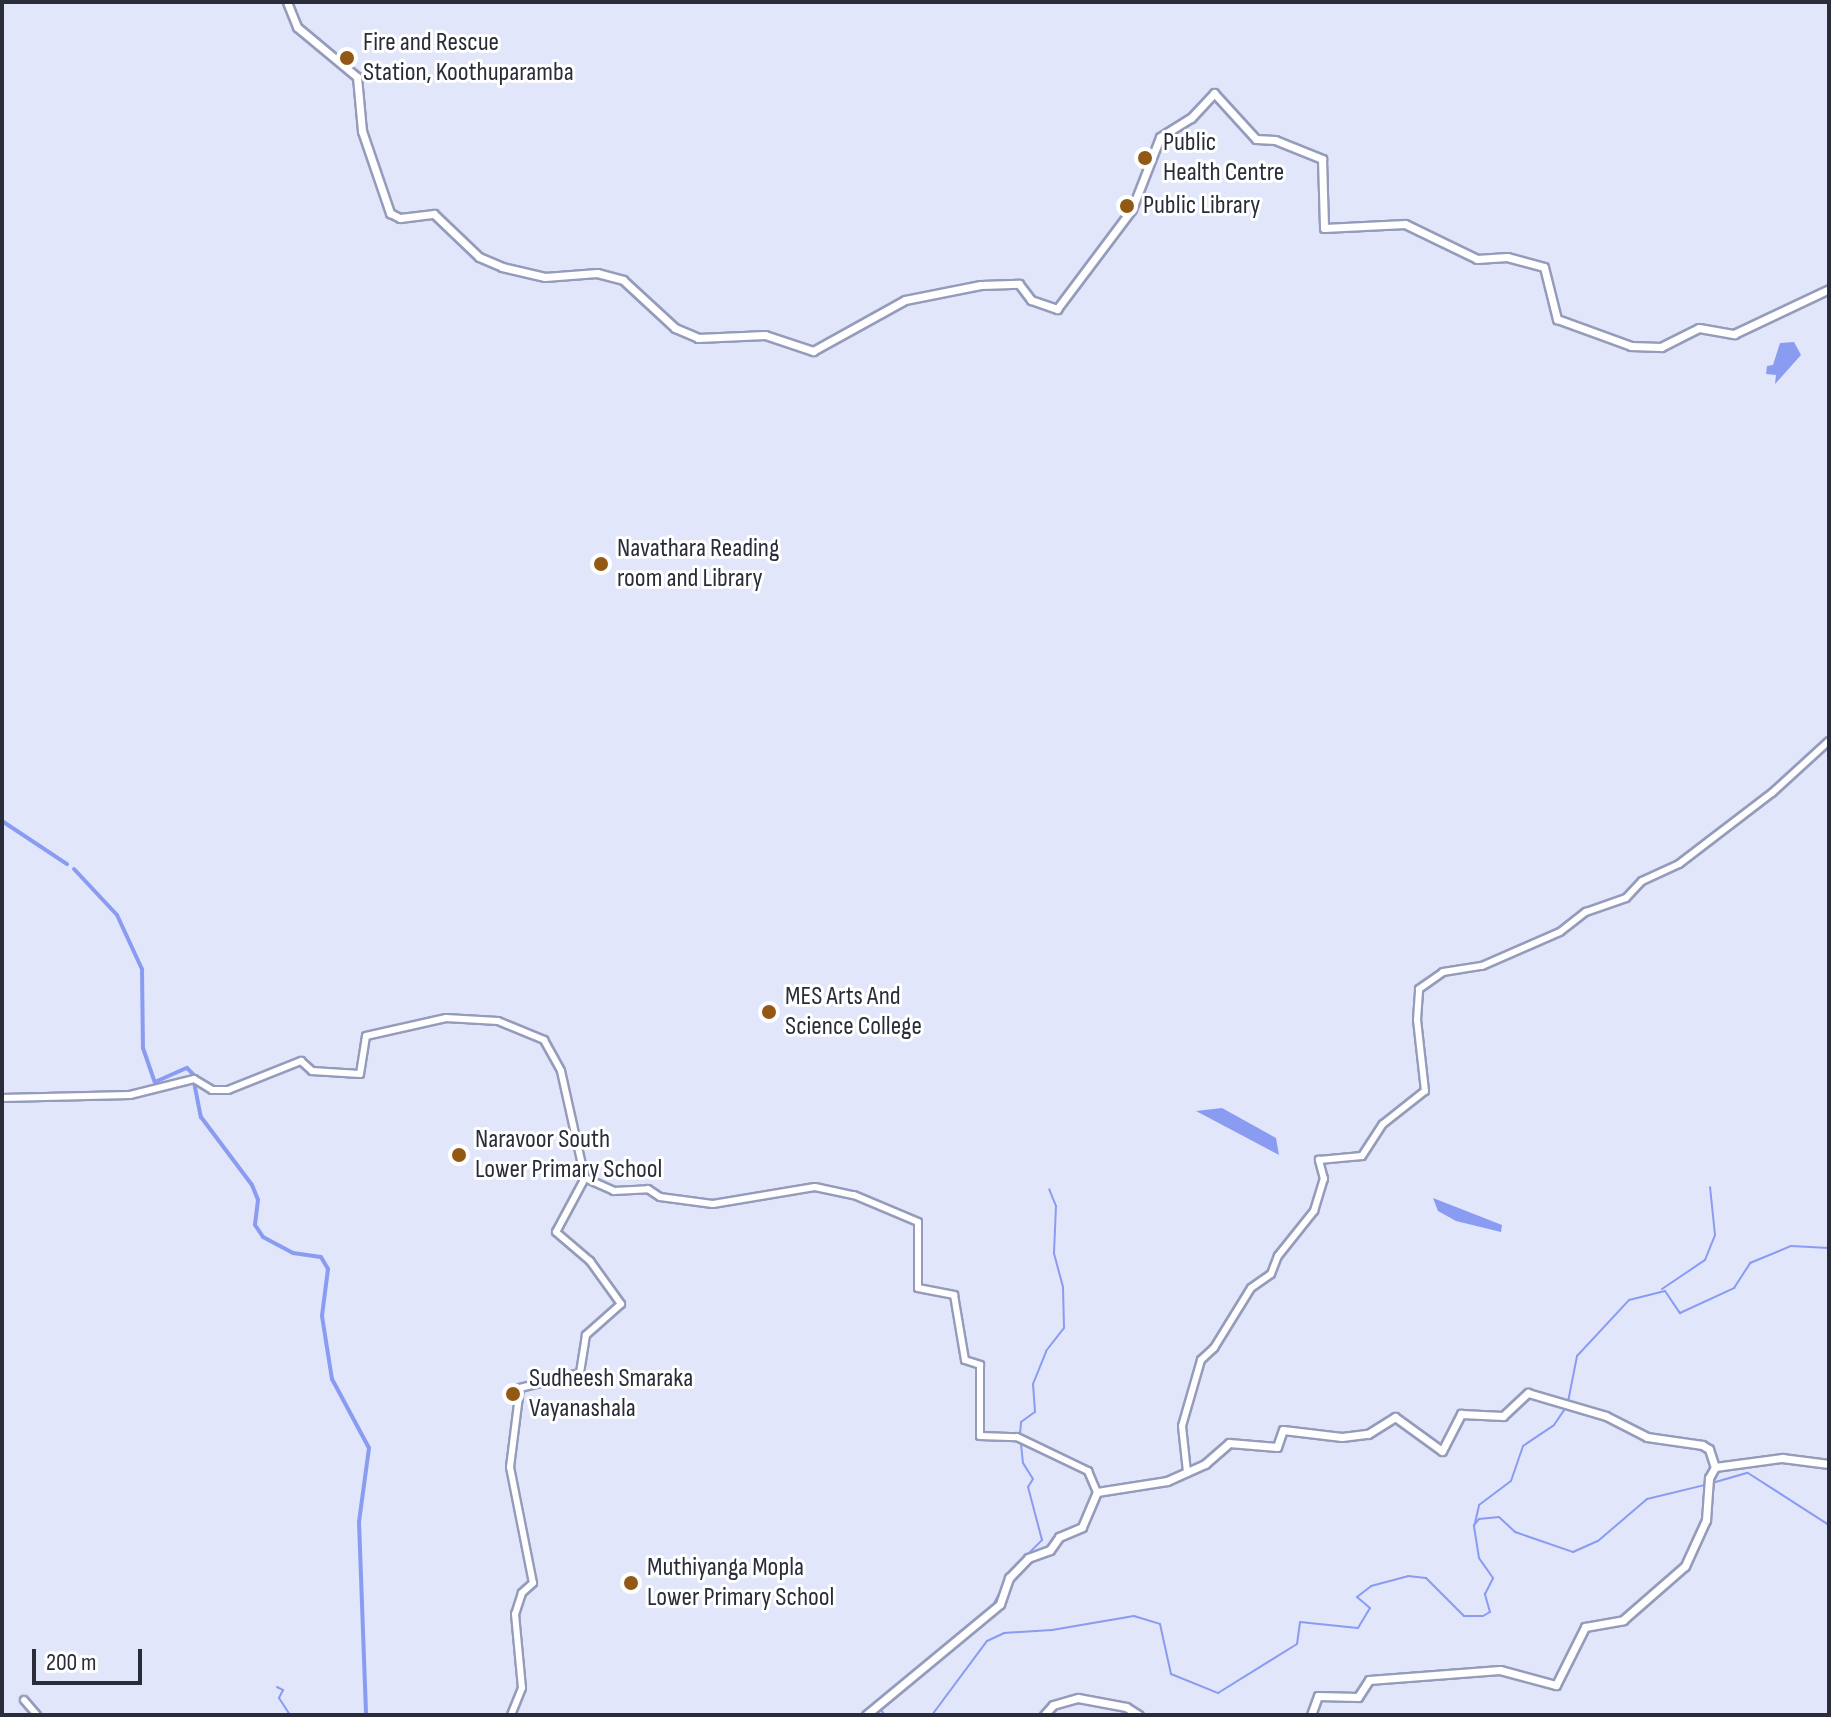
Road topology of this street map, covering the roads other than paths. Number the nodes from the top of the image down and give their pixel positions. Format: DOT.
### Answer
graph roads {
  1 [pos="287,2"];
  2 [pos="1829,289"];
  3 [pos="1829,741"];
  4 [pos="2,1098"];
  5 [pos="585,1178"];
  6 [pos="1829,1464"];
  7 [pos="1715,1467"];
  8 [pos="1187,1472"];
  9 [pos="1097,1492"];
  10 [pos="24,1700"];
  11 [pos="37,1715"];
  12 [pos="511,1715"];
  13 [pos="866,1715"];
  14 [pos="1044,1715"];
  15 [pos="1139,1715"];
  16 [pos="1311,1715"];
  1 -- 2 [label="main road"];
  3 -- 8 [label="street"];
  4 -- 5 [label="street"];
  5 -- 9 [label="street"];
  5 -- 12 [label="street"];
  6 -- 7 [label="main road"];
  7 -- 8 [label="main road"];
  7 -- 16 [label="main road"];
  8 -- 9 [label="main road"];
  9 -- 13 [label="main road"];
  10 -- 11 [label="street"];
  14 -- 15 [label="main road"];
}
